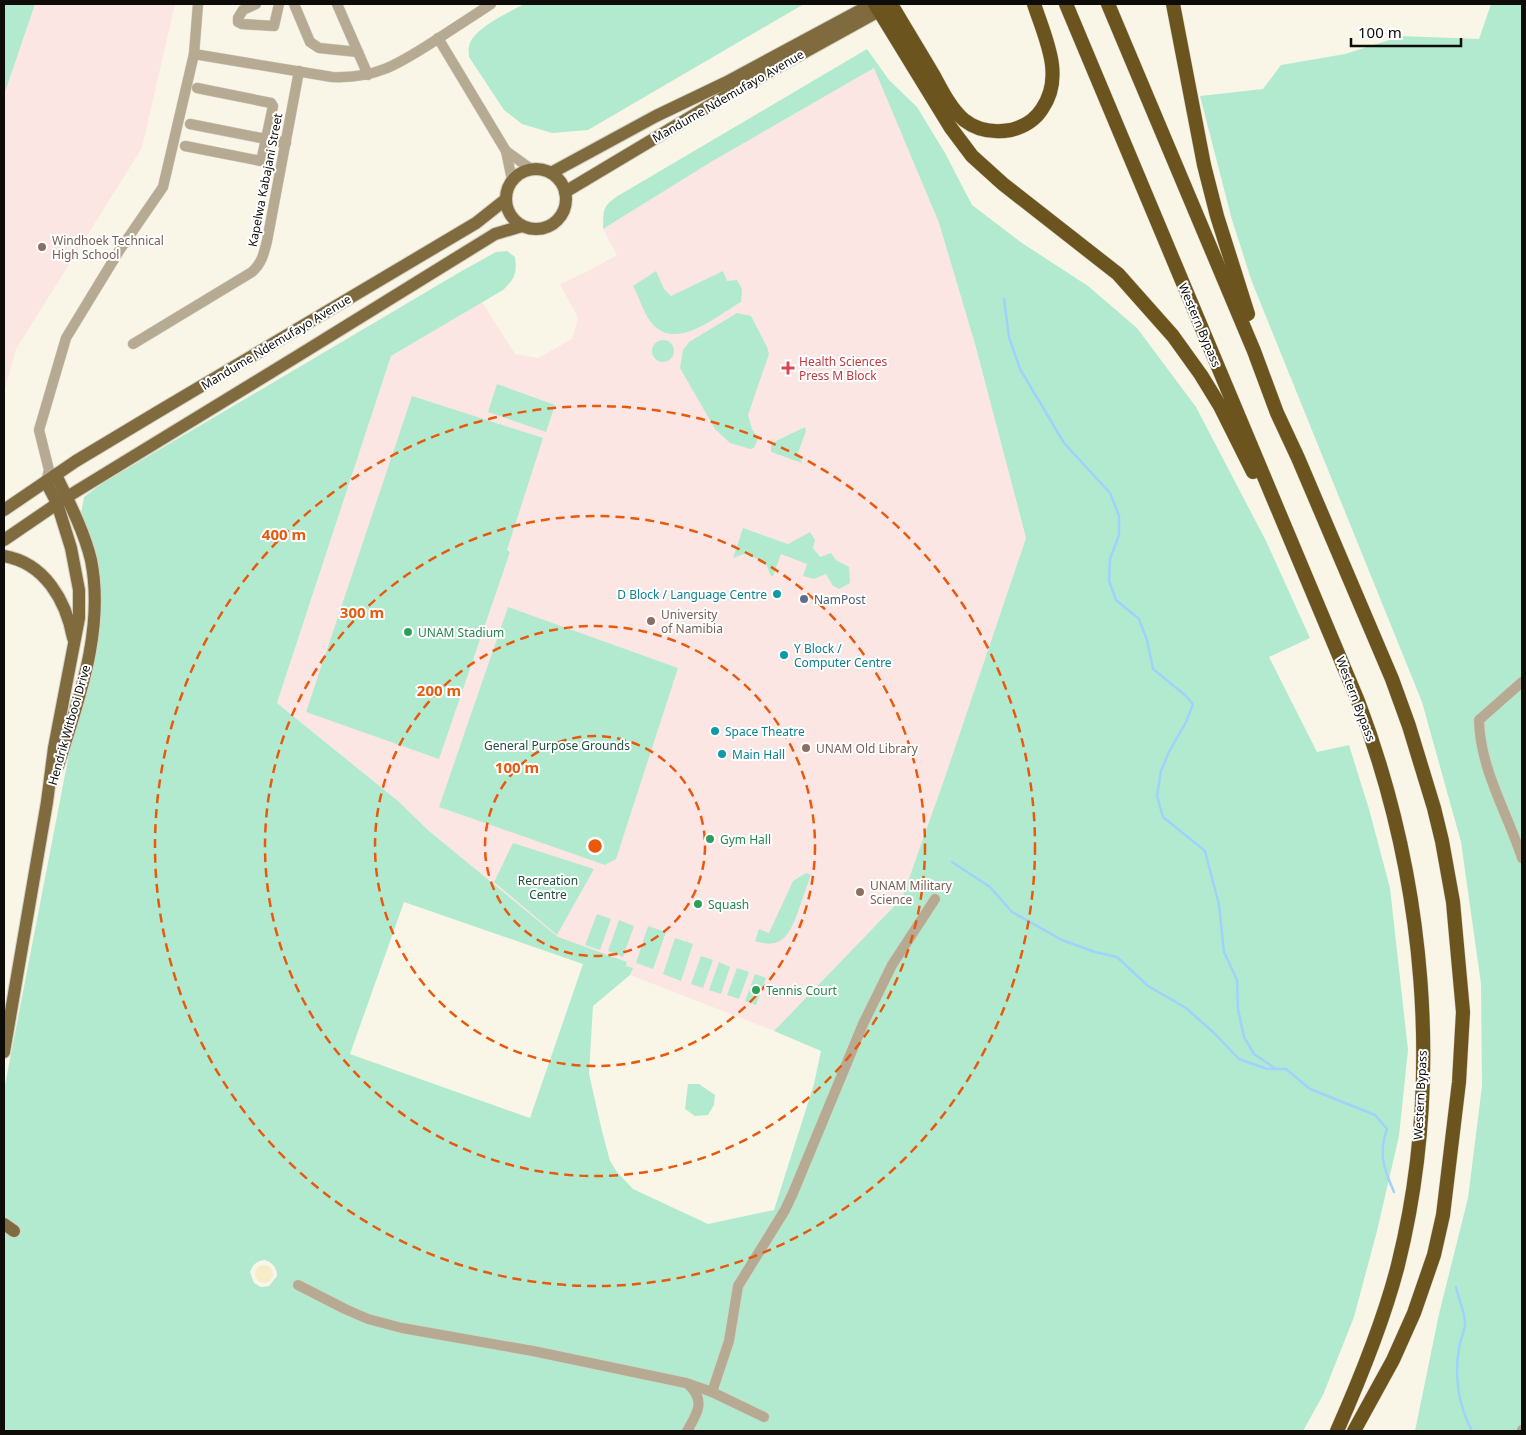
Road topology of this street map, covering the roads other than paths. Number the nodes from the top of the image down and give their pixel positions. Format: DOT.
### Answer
graph roads {
  1 [pos="198,4"];
  2 [pos="253,4"];
  3 [pos="279,4"];
  4 [pos="294,4"];
  5 [pos="337,4"];
  6 [pos="491,4"];
  7 [pos="1034,4"];
  8 [pos="1066,4"];
  9 [pos="1108,4"];
  10 [pos="1173,4"];
  11 [pos="883,5"];
  12 [pos="438,38"];
  13 [pos="358,52"];
  14 [pos="194,54"];
  15 [pos="299,71"];
  16 [pos="368,75"];
  17 [pos="197,88"];
  18 [pos="190,124"];
  19 [pos="266,139"];
  20 [pos="286,143"];
  21 [pos="185,146"];
  22 [pos="506,151"];
  23 [pos="534,169"];
  24 [pos="512,180"];
  25 [pos="559,182"];
  26 [pos="505,200"];
  27 [pos="522,226"];
  28 [pos="133,344"];
  29 [pos="1277,414"];
  30 [pos="50,476"];
  31 [pos="62,500"];
  32 [pos="4,510"];
  33 [pos="4,540"];
  34 [pos="4,556"];
  35 [pos="74,646"];
  36 [pos="1336,649"];
  37 [pos="1522,682"];
  38 [pos="47,802"];
  39 [pos="1522,858"];
  40 [pos="935,900"];
  41 [pos="4,1052"];
  42 [pos="4,1224"];
  43 [pos="4,1234"];
  44 [pos="298,1285"];
  45 [pos="686,1383"];
  46 [pos="712,1392"];
  47 [pos="764,1417"];
  48 [pos="687,1431"];
  49 [pos="1337,1431"];
  50 [pos="1354,1431"];
  1 -- 14 [label="street"];
  2 -- 3 [label="street"];
  4 -- 13 [label="street"];
  5 -- 13 [label="street"];
  6 -- 12 [label="street"];
  7 -- 11 [label="highway"];
  8 -- 36 [label="highway, Western Bypass"];
  9 -- 29 [label="highway"];
  10 -- 29 [label="highway"];
  11 -- 25 [label="main road, Mandume Ndemufayo Avenue"];
  11 -- 25 [label="main road, Mandume Ndemufayo Avenue"];
  11 -- 36 [label="highway"];
  12 -- 16 [label="street"];
  12 -- 22 [label="street"];
  13 -- 16 [label="street"];
  14 -- 15 [label="street"];
  14 -- 30 [label="street"];
  15 -- 16 [label="street"];
  15 -- 20 [label="street, Kapelwa Kabajani Street"];
  17 -- 19 [label="street"];
  18 -- 19 [label="street"];
  19 -- 20 [label="street"];
  19 -- 21 [label="street"];
  20 -- 28 [label="street, Kapelwa Kabajani Street"];
  22 -- 23 [label="street"];
  22 -- 24 [label="street"];
  23 -- 24 [label="main road"];
  23 -- 25 [label="main road"];
  24 -- 26 [label="main road"];
  25 -- 27 [label="main road, Mandume Ndemufayo Avenue"];
  26 -- 27 [label="main road"];
  26 -- 30 [label="main road, Mandume Ndemufayo Avenue"];
  27 -- 31 [label="main road, Mandume Ndemufayo Avenue"];
  29 -- 50 [label="highway"];
  30 -- 31 [label="main road, Hendrik Witbooi Drive"];
  30 -- 32 [label="main road, Mandume Ndemufayo Avenue"];
  31 -- 33 [label="main road, Mandume Ndemufayo Avenue"];
  31 -- 35 [label="main road, Hendrik Witbooi Drive"];
  31 -- 38 [label="main road, Hendrik Witbooi Drive"];
  34 -- 35 [label="main road"];
  35 -- 38 [label="main road, Hendrik Witbooi Drive"];
  36 -- 49 [label="highway, Western Bypass"];
  37 -- 39 [label="street"];
  38 -- 41 [label="main road, Hendrik Witbooi Drive"];
  40 -- 46 [label="street"];
  42 -- 43 [label="main road"];
  44 -- 45 [label="street"];
  45 -- 46 [label="street"];
  45 -- 48 [label="street"];
  46 -- 47 [label="street"];
}
